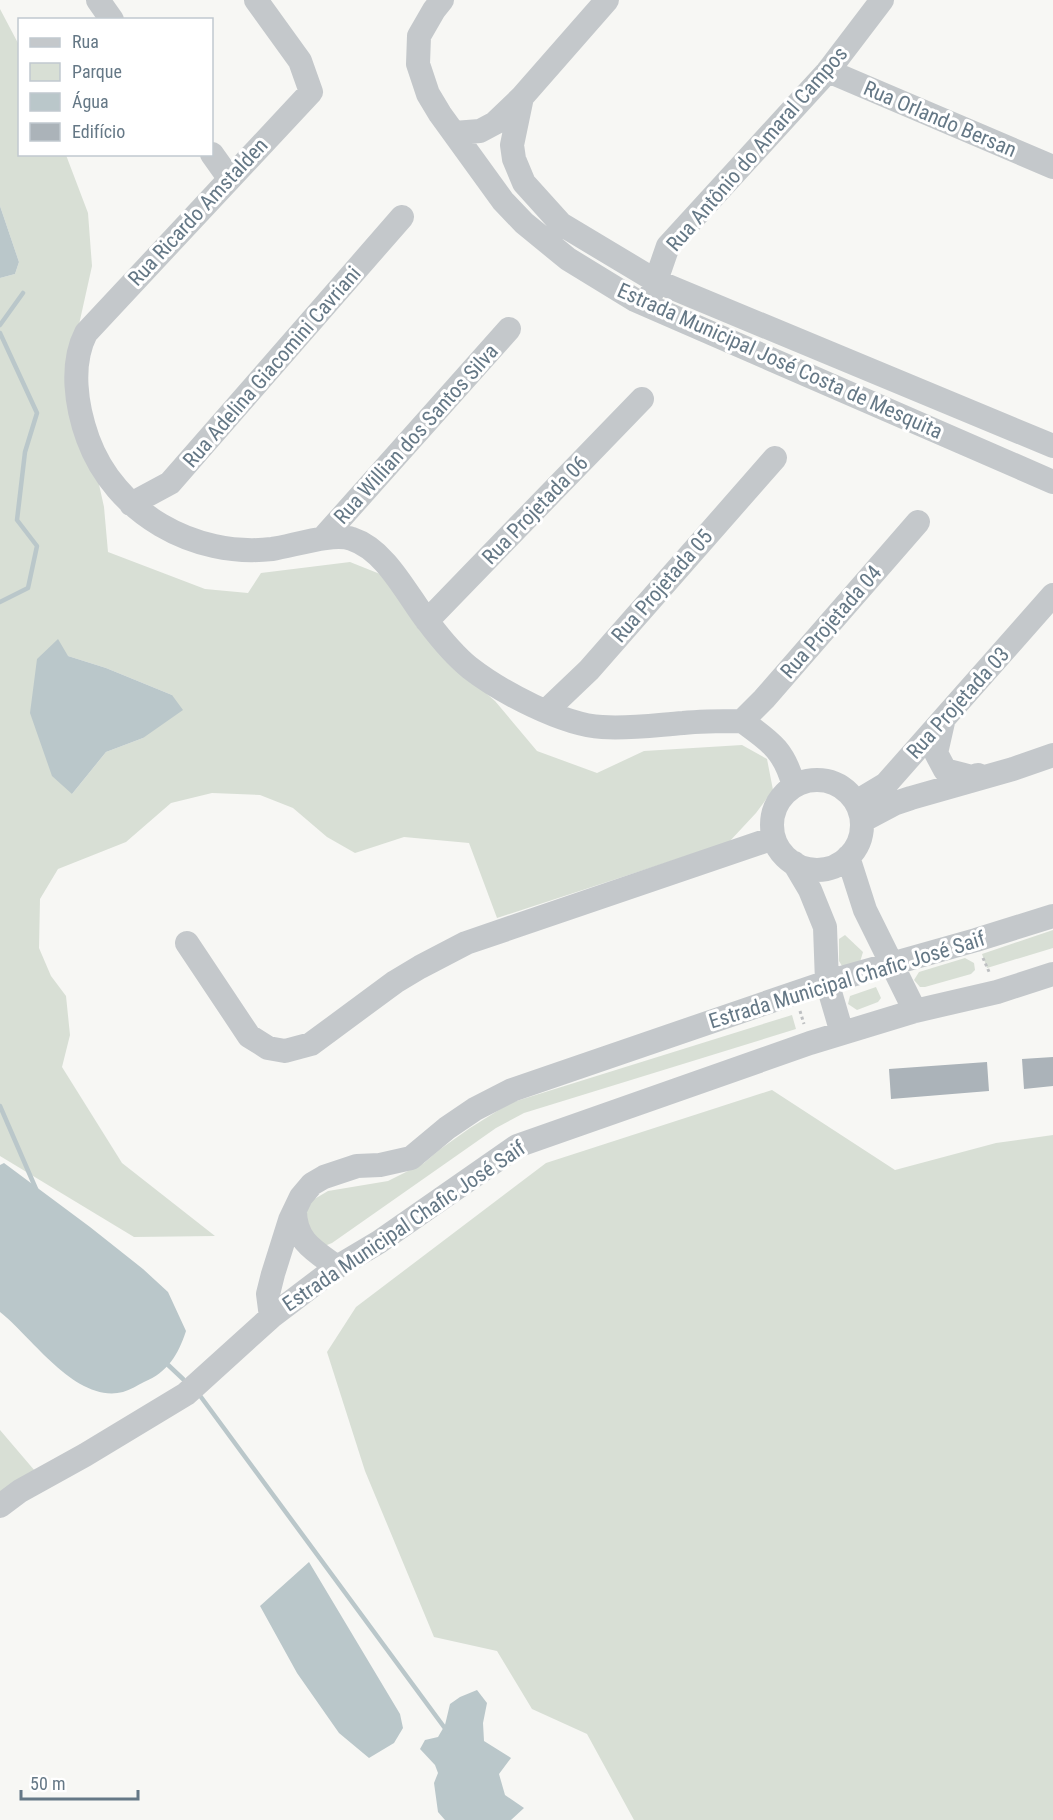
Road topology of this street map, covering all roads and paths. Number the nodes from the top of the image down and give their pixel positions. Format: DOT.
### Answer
graph roads {
  1 [pos="98,0"];
  2 [pos="256,0"];
  3 [pos="442,0"];
  4 [pos="607,0"];
  5 [pos="882,0"];
  6 [pos="111,18"];
  7 [pos="828,71"];
  8 [pos="522,97"];
  9 [pos="454,133"];
  10 [pos="213,155"];
  11 [pos="1053,167"];
  12 [pos="230,178"];
  13 [pos="402,217"];
  14 [pos="656,281"];
  15 [pos="646,305"];
  16 [pos="509,329"];
  17 [pos="642,399"];
  18 [pos="1053,446"];
  19 [pos="775,458"];
  20 [pos="1053,482"];
  21 [pos="131,504"];
  22 [pos="918,522"];
  23 [pos="323,538"];
  24 [pos="1053,595"];
  25 [pos="427,621"];
  26 [pos="546,711"];
  27 [pos="944,719"];
  28 [pos="742,721"];
  29 [pos="1053,755"];
  30 [pos="1013,769"];
  31 [pos="794,786"];
  32 [pos="859,811"];
  33 [pos="774,838"];
  34 [pos="848,857"];
  35 [pos="794,863"];
  36 [pos="1053,916"];
  37 [pos="976,940"];
  38 [pos="186,943"];
  39 [pos="892,962"];
  40 [pos="1053,974"];
  41 [pos="827,982"];
  42 [pos="997,992"];
  43 [pos="795,993"];
  44 [pos="915,1011"];
  45 [pos="842,1034"];
  46 [pos="810,1043"];
  47 [pos="295,1211"];
  48 [pos="337,1267"];
  49 [pos="271,1317"];
  50 [pos="0,1506"];
  1 -- 6 [label="street"];
  2 -- 12 [label="street, Rua Ricardo Amstalden"];
  3 -- 9 [label="street, Estrada Municipal José Costa de Mesquita"];
  4 -- 8 [label="street"];
  5 -- 7 [label="street, Rua Antônio do Amaral Campos"];
  7 -- 11 [label="street, Rua Orlando Bersan"];
  7 -- 14 [label="street, Rua Antônio do Amaral Campos"];
  8 -- 9 [label="street"];
  8 -- 14 [label="street, Estrada Municipal José Costa de Mesquita"];
  9 -- 15 [label="street, Estrada Municipal José Costa de Mesquita"];
  10 -- 12 [label="street"];
  12 -- 21 [label="street, Rua Ricardo Amstalden"];
  13 -- 21 [label="street, Rua Adelina Giacomini Cavriani"];
  14 -- 15 [label="street, Rua Antônio do Amaral Campos"];
  14 -- 18 [label="street, Estrada Municipal José Costa de Mesquita"];
  15 -- 20 [label="street, Estrada Municipal José Costa de Mesquita"];
  16 -- 23 [label="street, Rua Willian dos Santos Silva"];
  17 -- 25 [label="street, Rua Projetada 06"];
  19 -- 26 [label="street, Rua Projetada 05"];
  21 -- 23 [label="street"];
  22 -- 28 [label="street, Rua Projetada 04"];
  23 -- 25 [label="street"];
  24 -- 27 [label="street, Rua Projetada 03"];
  25 -- 26 [label="street"];
  26 -- 28 [label="street"];
  27 -- 30 [label="street"];
  27 -- 32 [label="street, Rua Projetada 03"];
  28 -- 31 [label="street"];
  29 -- 30 [label="street"];
  30 -- 32 [label="street"];
  31 -- 32 [label="street"];
  31 -- 33 [label="street"];
  32 -- 34 [label="street"];
  33 -- 35 [label="street"];
  33 -- 38 [label="street"];
  34 -- 35 [label="street"];
  34 -- 39 [label="street"];
  35 -- 41 [label="street"];
  36 -- 37 [label="street, Estrada Municipal Chafic José Saif"];
  37 -- 39 [label="street, Estrada Municipal Chafic José Saif"];
  37 -- 42 [label="path"];
  39 -- 41 [label="street, Estrada Municipal Chafic José Saif"];
  39 -- 44 [label="street"];
  40 -- 42 [label="street, Estrada Municipal Chafic José Saif"];
  41 -- 43 [label="street, Estrada Municipal Chafic José Saif"];
  41 -- 45 [label="street"];
  42 -- 44 [label="street, Estrada Municipal Chafic José Saif"];
  43 -- 46 [label="path"];
  43 -- 47 [label="street, Estrada Municipal Chafic José Saif"];
  44 -- 45 [label="street, Estrada Municipal Chafic José Saif"];
  45 -- 46 [label="street, Estrada Municipal Chafic José Saif"];
  46 -- 48 [label="street, Estrada Municipal Chafic José Saif"];
  47 -- 48 [label="street"];
  47 -- 49 [label="street, Estrada Municipal Chafic José Saif"];
  48 -- 49 [label="street, Estrada Municipal Chafic José Saif"];
  49 -- 50 [label="street"];
}
